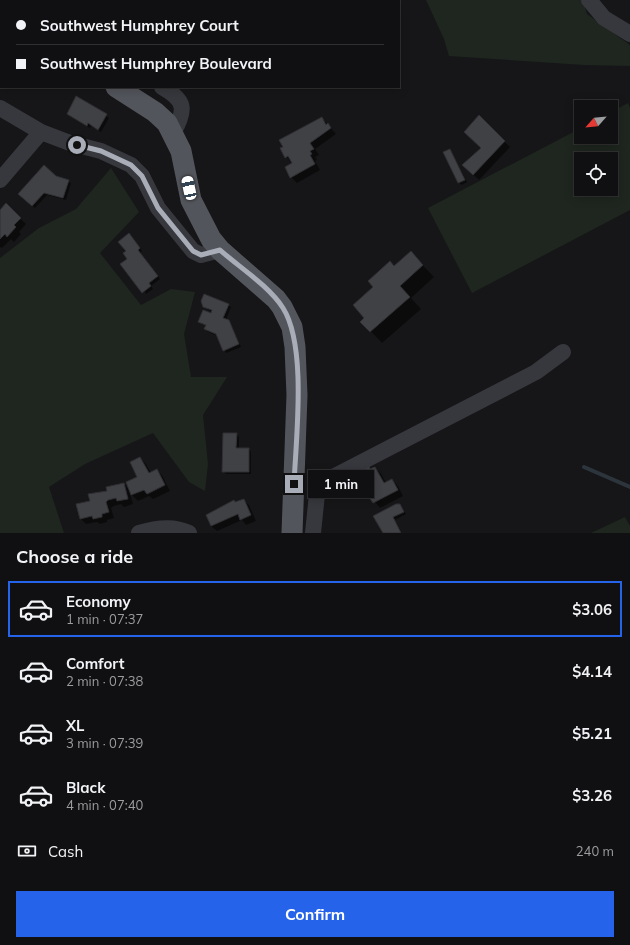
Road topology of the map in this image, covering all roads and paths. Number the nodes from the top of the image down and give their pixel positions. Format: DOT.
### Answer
graph roads {
  1 [pos="589,0"];
  2 [pos="630,34"];
  3 [pos="118,88"];
  4 [pos="164,88"];
  5 [pos="0,108"];
  6 [pos="41,132"];
  7 [pos="173,132"];
  8 [pos="0,180"];
  9 [pos="220,250"];
  10 [pos="563,352"];
  11 [pos="139,533"];
  12 [pos="189,533"];
  13 [pos="292,533"];
  14 [pos="313,533"];
  1 -- 2 [label="street"];
  3 -- 7 [label="main road"];
  4 -- 7 [label="street"];
  5 -- 6 [label="street"];
  6 -- 8 [label="street"];
  6 -- 9 [label="street"];
  7 -- 9 [label="main road"];
  9 -- 13 [label="main road"];
  10 -- 14 [label="street"];
  11 -- 12 [label="street"];
}
